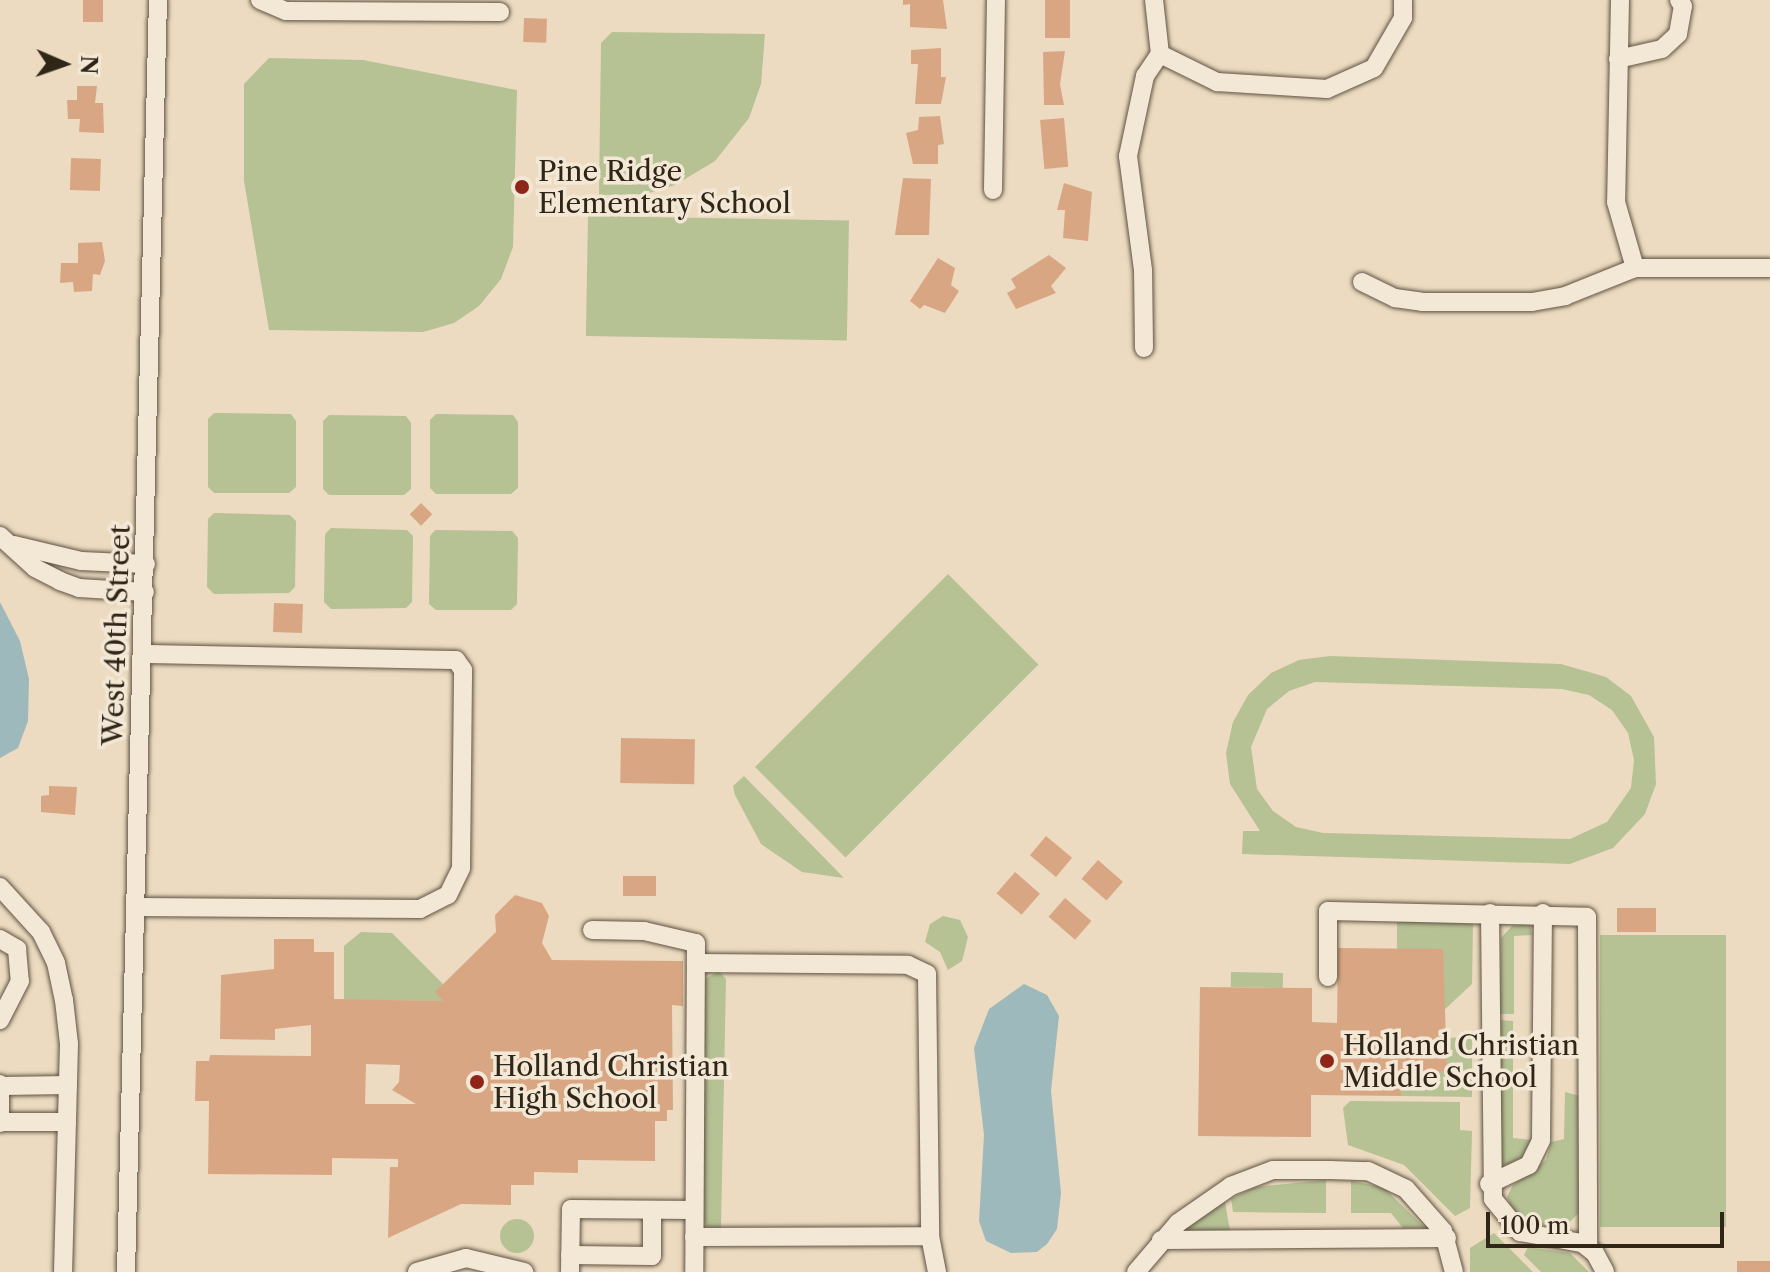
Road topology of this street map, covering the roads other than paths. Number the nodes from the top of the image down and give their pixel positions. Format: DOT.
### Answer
graph roads {
  1 [pos="158,0"];
  2 [pos="260,0"];
  3 [pos="996,0"];
  4 [pos="1154,0"];
  5 [pos="1403,0"];
  6 [pos="1620,0"];
  7 [pos="1679,0"];
  8 [pos="500,12"];
  9 [pos="1160,54"];
  10 [pos="1618,59"];
  11 [pos="993,190"];
  12 [pos="1635,268"];
  13 [pos="1770,268"];
  14 [pos="1362,282"];
  15 [pos="1144,348"];
  16 [pos="5,540"];
  17 [pos="146,564"];
  18 [pos="145,592"];
  19 [pos="144,654"];
  20 [pos="0,887"];
  21 [pos="136,907"];
  22 [pos="1490,913"];
  23 [pos="1543,913"];
  24 [pos="592,930"];
  25 [pos="0,939"];
  26 [pos="696,963"];
  27 [pos="1328,977"];
  28 [pos="0,1020"];
  29 [pos="1,1085"];
  30 [pos="68,1085"];
  31 [pos="67,1122"];
  32 [pos="1,1123"];
  33 [pos="1489,1184"];
  34 [pos="652,1210"];
  35 [pos="694,1210"];
  36 [pos="930,1236"];
  37 [pos="694,1237"];
  38 [pos="1447,1238"];
  39 [pos="1161,1240"];
  40 [pos="1588,1247"];
  41 [pos="570,1264"];
  42 [pos="63,1272"];
  43 [pos="126,1272"];
  44 [pos="417,1272"];
  45 [pos="524,1272"];
  46 [pos="694,1272"];
  47 [pos="937,1272"];
  48 [pos="1136,1272"];
  49 [pos="1454,1272"];
  50 [pos="1605,1272"];
  1 -- 17 [label="street, West 40th Street"];
  2 -- 8 [label="street"];
  3 -- 11 [label="street"];
  4 -- 9 [label="street"];
  5 -- 9 [label="street"];
  6 -- 10 [label="street"];
  7 -- 10 [label="street"];
  9 -- 15 [label="street"];
  10 -- 12 [label="street"];
  12 -- 13 [label="street"];
  12 -- 14 [label="street"];
  16 -- 17 [label="street"];
  16 -- 18 [label="street"];
  17 -- 18 [label="street, West 40th Street"];
  18 -- 19 [label="street, West 40th Street"];
  19 -- 21 [label="street, West 40th Street"];
  19 -- 21 [label="street"];
  20 -- 30 [label="street"];
  21 -- 43 [label="street, West 40th Street"];
  22 -- 23 [label="street"];
  22 -- 27 [label="street"];
  22 -- 33 [label="street"];
  23 -- 33 [label="street"];
  23 -- 40 [label="street"];
  24 -- 26 [label="street"];
  25 -- 28 [label="street"];
  26 -- 35 [label="street"];
  26 -- 36 [label="street"];
  29 -- 30 [label="street"];
  29 -- 32 [label="street"];
  30 -- 31 [label="street"];
  31 -- 32 [label="street"];
  31 -- 42 [label="street"];
  33 -- 40 [label="street"];
  34 -- 35 [label="street"];
  34 -- 41 [label="street"];
  34 -- 41 [label="street"];
  35 -- 37 [label="street"];
  36 -- 37 [label="street"];
  36 -- 47 [label="street"];
  37 -- 46 [label="street"];
  38 -- 39 [label="street"];
  38 -- 39 [label="street"];
  38 -- 49 [label="street"];
  39 -- 48 [label="street"];
  40 -- 50 [label="street"];
  44 -- 45 [label="street"];
}
